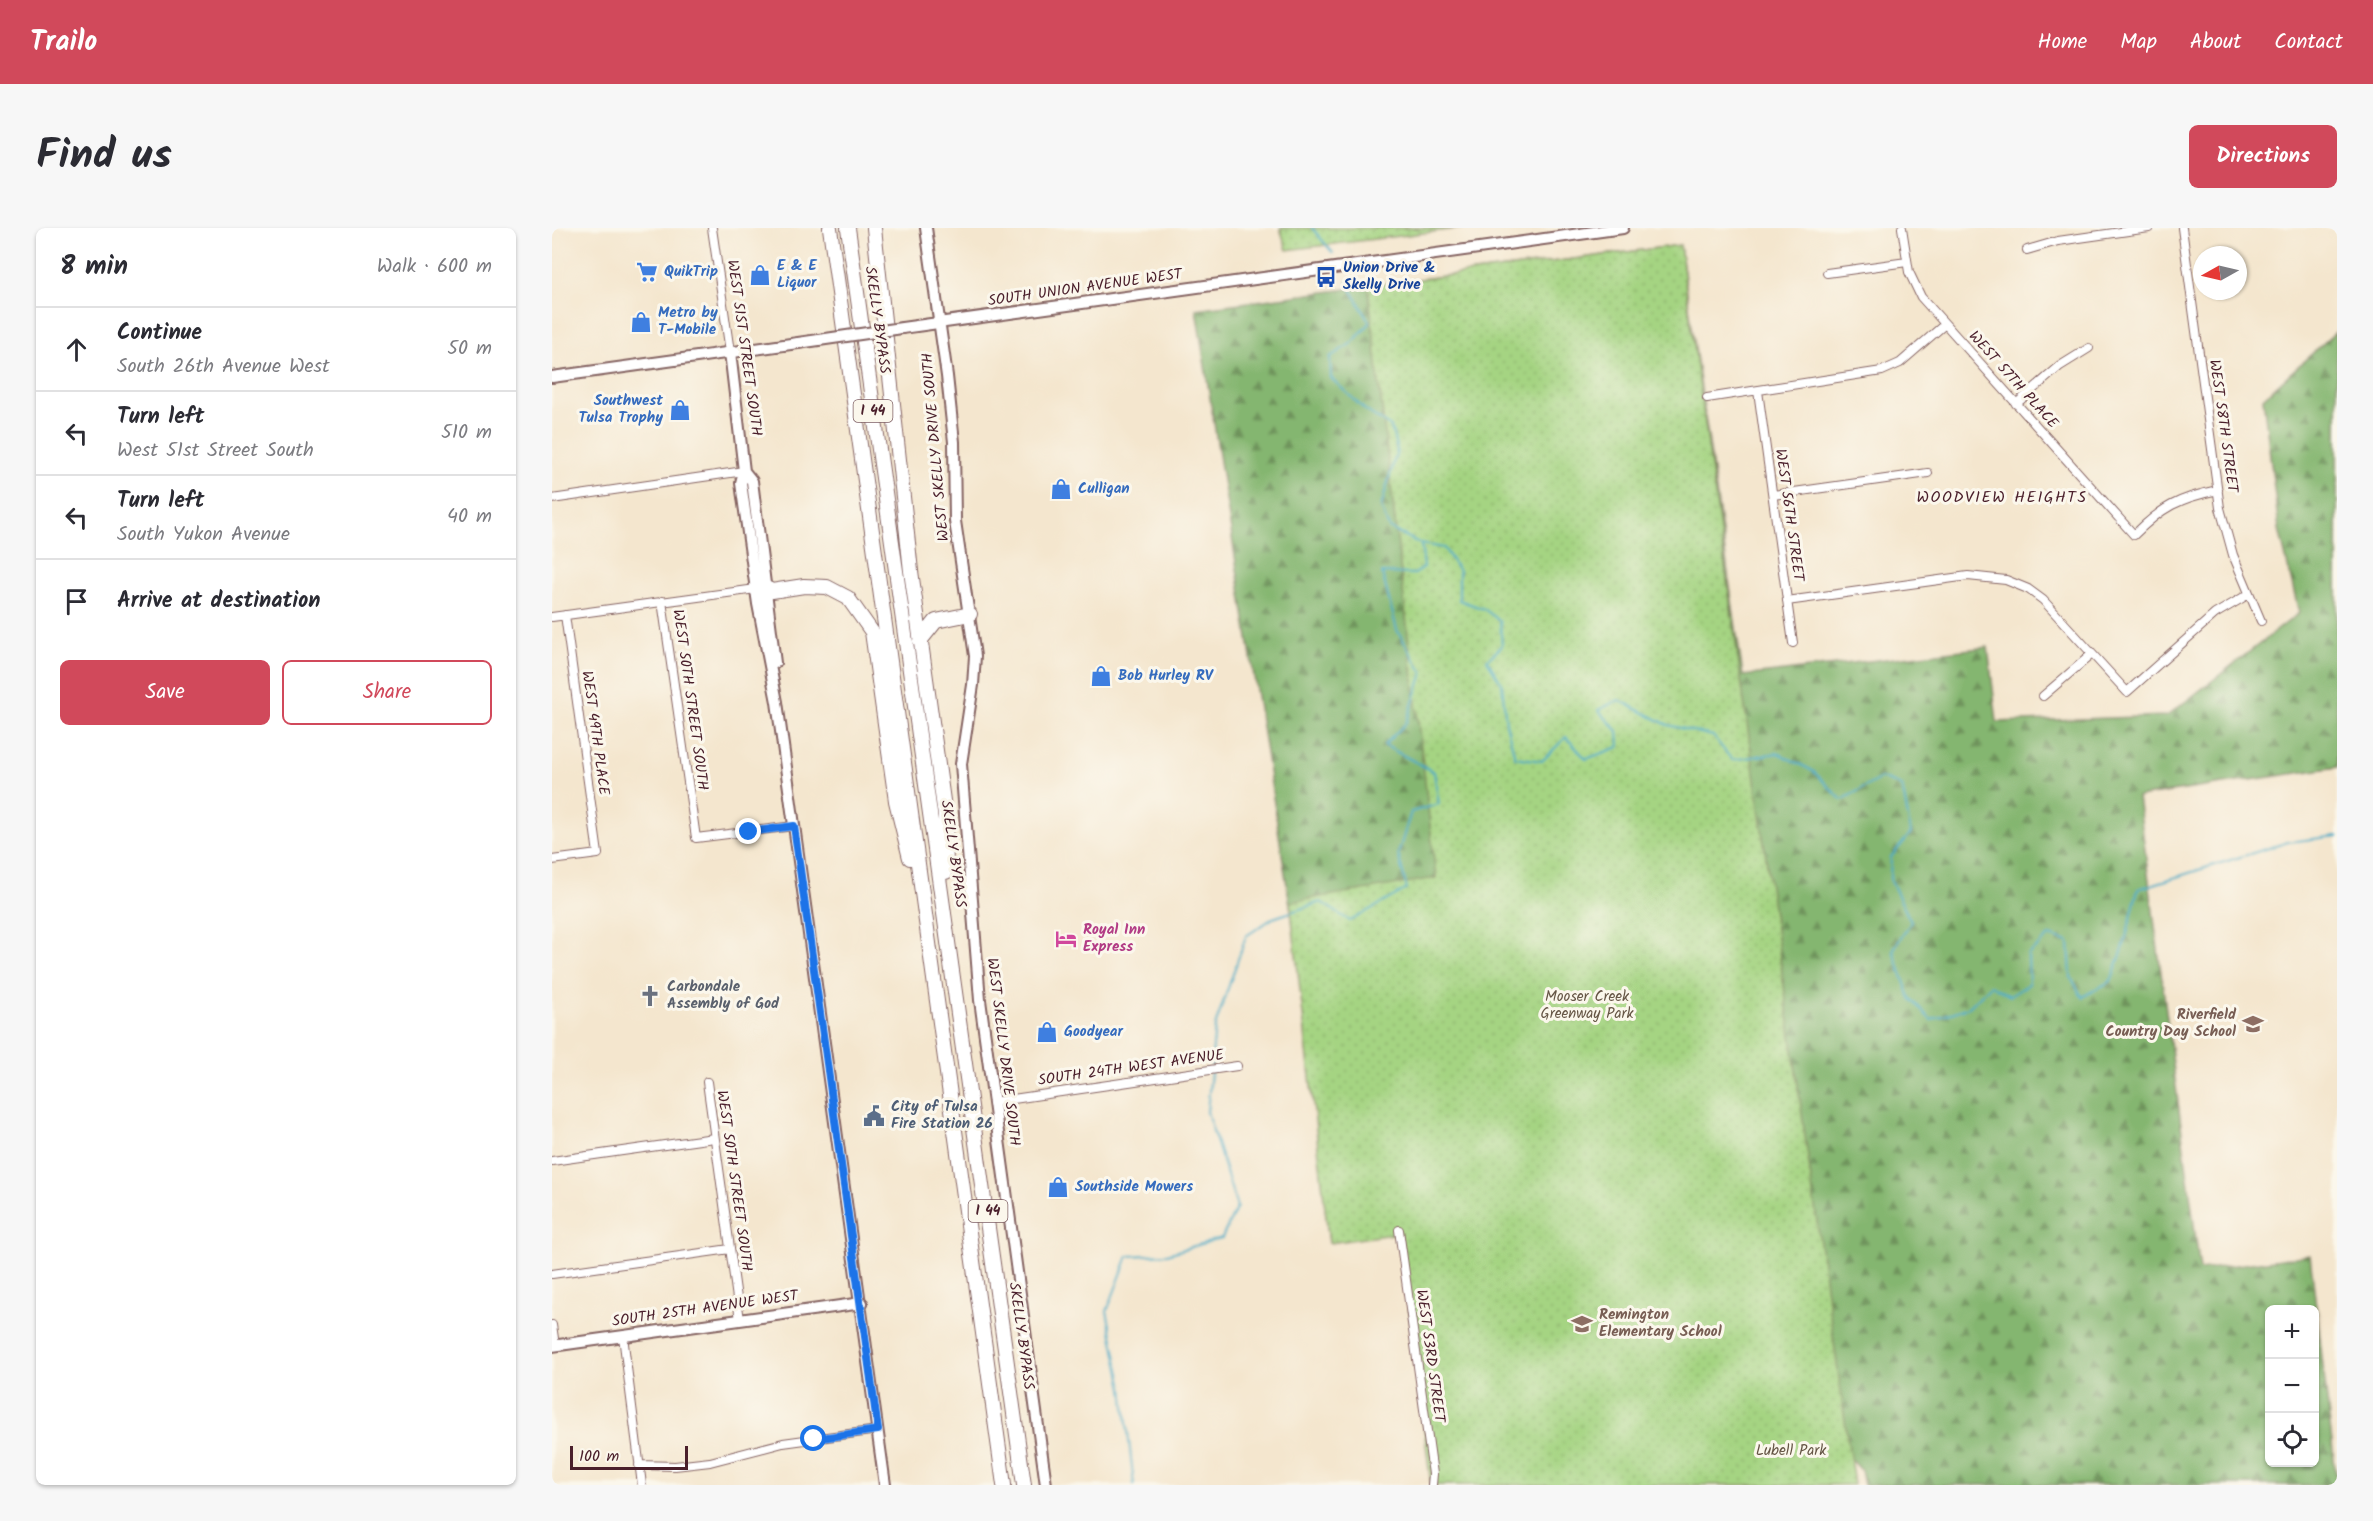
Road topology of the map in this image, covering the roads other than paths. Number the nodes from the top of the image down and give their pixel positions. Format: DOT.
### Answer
graph roads {
  1 [pos="712,228"];
  2 [pos="830,228"];
  3 [pos="848,228"];
  4 [pos="874,228"];
  5 [pos="926,228"];
  6 [pos="1623,228"];
  7 [pos="1902,228"];
  8 [pos="2150,228"];
  9 [pos="2182,228"];
  10 [pos="2026,250"];
  11 [pos="1907,262"];
  12 [pos="1827,273"];
  13 [pos="939,323"];
  14 [pos="1945,324"];
  15 [pos="2089,348"];
  16 [pos="730,352"];
  17 [pos="552,376"];
  18 [pos="1758,391"];
  19 [pos="1707,398"];
  20 [pos="2016,404"];
  21 [pos="744,471"];
  22 [pos="1928,473"];
  23 [pos="2218,490"];
  24 [pos="1773,495"];
  25 [pos="552,499"];
  26 [pos="761,588"];
  27 [pos="2249,594"];
  28 [pos="662,601"];
  29 [pos="1787,601"];
  30 [pos="970,614"];
  31 [pos="565,615"];
  32 [pos="552,617"];
  33 [pos="2261,621"];
  34 [pos="920,641"];
  35 [pos="1793,644"];
  36 [pos="2092,654"];
  37 [pos="2043,696"];
  38 [pos="794,826"];
  39 [pos="552,860"];
  40 [pos="948,937"];
  41 [pos="929,939"];
  42 [pos="1237,1066"];
  43 [pos="707,1082"];
  44 [pos="993,1102"];
  45 [pos="714,1138"];
  46 [pos="552,1161"];
  47 [pos="1399,1230"];
  48 [pos="730,1249"];
  49 [pos="552,1274"];
  50 [pos="862,1303"];
  51 [pos="740,1320"];
  52 [pos="552,1325"];
  53 [pos="623,1336"];
  54 [pos="553,1345"];
  55 [pos="878,1430"];
  56 [pos="639,1465"];
  57 [pos="642,1485"];
  58 [pos="885,1485"];
  59 [pos="1004,1485"];
  60 [pos="1024,1485"];
  61 [pos="1046,1485"];
  62 [pos="1432,1485"];
  1 -- 16 [label="street, WEST 51ST STREET SOUTH"];
  2 -- 41 [label="highway, I 44"];
  3 -- 40 [label="highway, SKELLY BYPASS / I 44"];
  4 -- 34 [label="highway"];
  5 -- 13 [label="street, WEST SKELLY DRIVE SOUTH"];
  6 -- 13 [label="street, SOUTH UNION AVENUE WEST"];
  7 -- 11 [label="street, WEST 57TH PLACE"];
  8 -- 10 [label="street"];
  9 -- 23 [label="street, WEST 58TH STREET"];
  11 -- 12 [label="street"];
  11 -- 14 [label="street, WEST 57TH PLACE"];
  13 -- 16 [label="street, SOUTH UNION AVENUE WEST, bridge"];
  13 -- 30 [label="street, WEST SKELLY DRIVE SOUTH"];
  14 -- 18 [label="street"];
  14 -- 20 [label="street, WEST 57TH PLACE"];
  15 -- 20 [label="street"];
  16 -- 17 [label="street, SOUTH UNION AVENUE WEST"];
  16 -- 21 [label="street, WEST 51ST STREET SOUTH"];
  18 -- 19 [label="street"];
  18 -- 24 [label="street, WEST 56TH STREET"];
  20 -- 23 [label="street, WEST 57TH PLACE"];
  21 -- 25 [label="street"];
  21 -- 26 [label="street, WEST 51ST STREET SOUTH"];
  22 -- 24 [label="street"];
  23 -- 27 [label="street, WEST 58TH STREET"];
  24 -- 29 [label="street, WEST 56TH STREET"];
  26 -- 28 [label="street"];
  26 -- 38 [label="street, WEST 51ST STREET SOUTH"];
  26 -- 41 [label="highway"];
  27 -- 33 [label="street, WEST 58TH STREET"];
  27 -- 36 [label="street"];
  28 -- 31 [label="street"];
  28 -- 38 [label="street, WEST 50TH STREET SOUTH"];
  29 -- 35 [label="street, WEST 56TH STREET"];
  29 -- 36 [label="street"];
  30 -- 34 [label="highway"];
  30 -- 44 [label="street, WEST SKELLY DRIVE SOUTH"];
  31 -- 32 [label="street"];
  31 -- 39 [label="street, WEST 49TH PLACE"];
  34 -- 40 [label="highway"];
  36 -- 37 [label="street"];
  38 -- 50 [label="street, WEST 51ST STREET SOUTH"];
  40 -- 60 [label="highway, SKELLY BYPASS / I 44"];
  41 -- 59 [label="highway, I 44"];
  42 -- 44 [label="street, SOUTH 24TH WEST AVENUE"];
  43 -- 45 [label="street, WEST 50TH STREET SOUTH"];
  44 -- 61 [label="street, WEST SKELLY DRIVE SOUTH"];
  45 -- 46 [label="street"];
  45 -- 48 [label="street, WEST 50TH STREET SOUTH"];
  47 -- 62 [label="street, WEST 53RD STREET"];
  48 -- 49 [label="street"];
  48 -- 51 [label="street, WEST 50TH STREET SOUTH"];
  50 -- 51 [label="street, SOUTH 25TH AVENUE WEST"];
  50 -- 55 [label="street, WEST 51ST STREET SOUTH"];
  51 -- 53 [label="street, SOUTH 25TH AVENUE WEST"];
  52 -- 54 [label="street"];
  53 -- 54 [label="street, SOUTH 25TH AVENUE WEST"];
  53 -- 56 [label="street"];
  55 -- 56 [label="street"];
  55 -- 58 [label="street, WEST 51ST STREET SOUTH"];
  56 -- 57 [label="street"];
}
